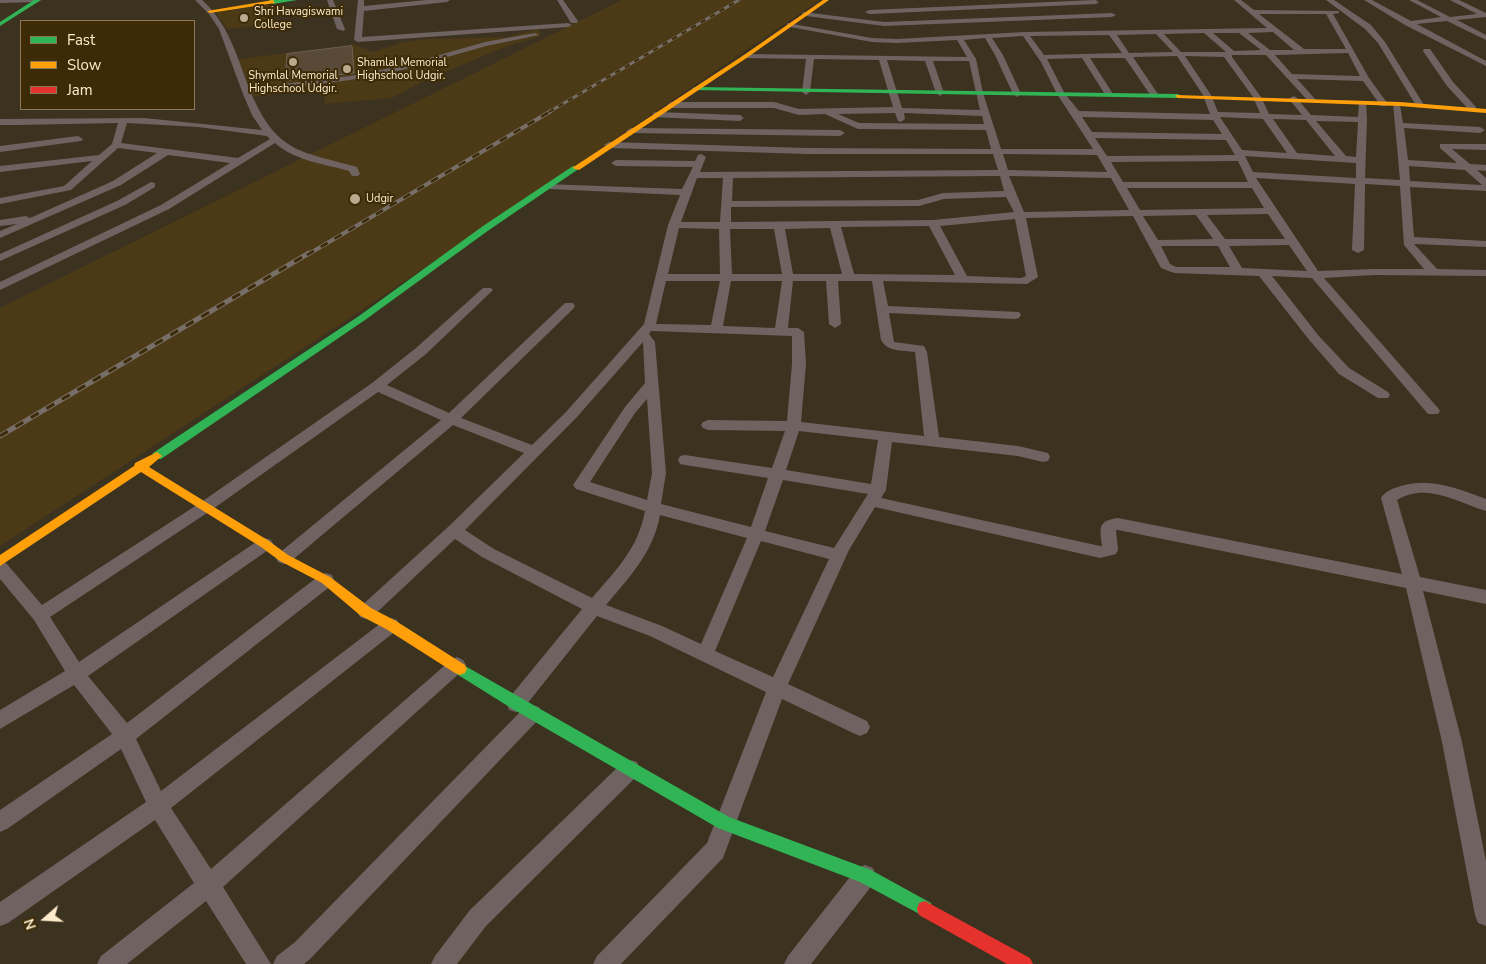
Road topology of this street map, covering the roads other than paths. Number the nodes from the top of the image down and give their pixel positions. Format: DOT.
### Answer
graph roads {
  1 [pos="28,0"];
  2 [pos="38,0"];
  3 [pos="198,0"];
  4 [pos="294,0"];
  5 [pos="330,0"];
  6 [pos="361,0"];
  7 [pos="447,0"];
  8 [pos="560,0"];
  9 [pos="826,0"];
  10 [pos="1237,0"];
  11 [pos="1329,0"];
  12 [pos="1367,0"];
  13 [pos="1412,0"];
  14 [pos="1452,0"];
  15 [pos="0,1"];
  16 [pos="272,1"];
  17 [pos="1096,1"];
  18 [pos="360,9"];
  19 [pos="210,11"];
  20 [pos="869,12"];
  21 [pos="1253,12"];
  22 [pos="1328,12"];
  23 [pos="1349,12"];
  24 [pos="806,14"];
  25 [pos="1486,16"];
  26 [pos="561,17"];
  27 [pos="0,18"];
  28 [pos="1449,18"];
  29 [pos="571,21"];
  30 [pos="1408,23"];
  31 [pos="0,24"];
  32 [pos="790,25"];
  33 [pos="340,30"];
  34 [pos="1276,30"];
  35 [pos="1157,31"];
  36 [pos="1206,31"];
  37 [pos="1241,31"];
  38 [pos="1111,32"];
  39 [pos="1025,34"];
  40 [pos="534,35"];
  41 [pos="987,36"];
  42 [pos="959,37"];
  43 [pos="1486,38"];
  44 [pos="1351,51"];
  45 [pos="1427,51"];
  46 [pos="1302,52"];
  47 [pos="1311,52"];
  48 [pos="1269,53"];
  49 [pos="1179,54"];
  50 [pos="1230,54"];
  51 [pos="746,56"];
  52 [pos="1126,56"];
  53 [pos="810,57"];
  54 [pos="1042,57"];
  55 [pos="1085,57"];
  56 [pos="883,58"];
  57 [pos="928,59"];
  58 [pos="972,59"];
  59 [pos="1486,64"];
  60 [pos="1290,76"];
  61 [pos="1337,78"];
  62 [pos="1365,79"];
  63 [pos="695,89"];
  64 [pos="246,91"];
  65 [pos="806,92"];
  66 [pos="893,93"];
  67 [pos="940,93"];
  68 [pos="979,93"];
  69 [pos="1017,94"];
  70 [pos="1061,94"];
  71 [pos="1109,94"];
  72 [pos="1154,94"];
  73 [pos="1207,95"];
  74 [pos="1257,97"];
  75 [pos="1293,99"];
  76 [pos="1312,100"];
  77 [pos="1364,103"];
  78 [pos="671,104"];
  79 [pos="1384,104"];
  80 [pos="1396,105"];
  81 [pos="1420,106"];
  82 [pos="1473,109"];
  83 [pos="898,110"];
  84 [pos="1486,111"];
  85 [pos="826,112"];
  86 [pos="985,113"];
  87 [pos="656,114"];
  88 [pos="1076,114"];
  89 [pos="1215,116"];
  90 [pos="1266,116"];
  91 [pos="740,118"];
  92 [pos="1308,119"];
  93 [pos="123,120"];
  94 [pos="1363,120"];
  95 [pos="0,122"];
  96 [pos="1400,124"];
  97 [pos="902,126"];
  98 [pos="989,127"];
  99 [pos="1480,130"];
  100 [pos="632,131"];
  101 [pos="840,133"];
  102 [pos="1089,135"];
  103 [pos="273,136"];
  104 [pos="1228,137"];
  105 [pos="78,139"];
  106 [pos="116,145"];
  107 [pos="609,145"];
  108 [pos="704,147"];
  109 [pos="1486,147"];
  110 [pos="0,148"];
  111 [pos="167,151"];
  112 [pos="998,152"];
  113 [pos="1102,155"];
  114 [pos="1240,156"];
  115 [pos="1294,156"];
  116 [pos="103,157"];
  117 [pos="1342,158"];
  118 [pos="1362,160"];
  119 [pos="239,161"];
  120 [pos="1403,163"];
  121 [pos="616,164"];
  122 [pos="699,164"];
  123 [pos="1466,167"];
  124 [pos="1486,168"];
  125 [pos="0,169"];
  126 [pos="1004,173"];
  127 [pos="356,174"];
  128 [pos="694,175"];
  129 [pos="728,175"];
  130 [pos="1117,180"];
  131 [pos="1252,180"];
  132 [pos="1361,180"];
  133 [pos="1404,183"];
  134 [pos="1486,184"];
  135 [pos="151,185"];
  136 [pos="550,186"];
  137 [pos="1486,188"];
  138 [pos="686,192"];
  139 [pos="1010,194"];
  140 [pos="0,201"];
  141 [pos="726,204"];
  142 [pos="1271,211"];
  143 [pos="1199,212"];
  144 [pos="1135,213"];
  145 [pos="1020,216"];
  146 [pos="40,218"];
  147 [pos="0,223"];
  148 [pos="933,223"];
  149 [pos="673,225"];
  150 [pos="835,225"];
  151 [pos="724,226"];
  152 [pos="780,226"];
  153 [pos="0,235"];
  154 [pos="1408,240"];
  155 [pos="1154,242"];
  156 [pos="1221,242"];
  157 [pos="1292,242"];
  158 [pos="1486,244"];
  159 [pos="1358,250"];
  160 [pos="0,260"];
  161 [pos="1238,271"];
  162 [pos="1263,272"];
  163 [pos="1433,272"];
  164 [pos="1486,273"];
  165 [pos="23,275"];
  166 [pos="1315,275"];
  167 [pos="662,277"];
  168 [pos="849,277"];
  169 [pos="877,277"];
  170 [pos="726,278"];
  171 [pos="788,278"];
  172 [pos="832,278"];
  173 [pos="962,278"];
  174 [pos="0,286"];
  175 [pos="487,290"];
  176 [pos="569,306"];
  177 [pos="882,309"];
  178 [pos="1015,314"];
  179 [pos="835,324"];
  180 [pos="645,330"];
  181 [pos="716,330"];
  182 [pos="781,332"];
  183 [pos="653,383"];
  184 [pos="377,386"];
  185 [pos="1383,396"];
  186 [pos="1433,410"];
  187 [pos="451,419"];
  188 [pos="708,425"];
  189 [pos="794,426"];
  190 [pos="886,435"];
  191 [pos="932,441"];
  192 [pos="534,451"];
  193 [pos="1043,457"];
  194 [pos="686,460"];
  195 [pos="140,466"];
  196 [pos="777,474"];
  197 [pos="874,495"];
  198 [pos="1486,505"];
  199 [pos="205,507"];
  200 [pos="653,508"];
  201 [pos="454,532"];
  202 [pos="756,535"];
  203 [pos="264,544"];
  204 [pos="838,556"];
  205 [pos="284,558"];
  206 [pos="0,561"];
  207 [pos="0,568"];
  208 [pos="326,580"];
  209 [pos="1413,583"];
  210 [pos="1486,597"];
  211 [pos="594,607"];
  212 [pos="366,612"];
  213 [pos="40,615"];
  214 [pos="391,624"];
  215 [pos="705,654"];
  216 [pos="457,665"];
  217 [pos="76,674"];
  218 [pos="777,688"];
  219 [pos="524,709"];
  220 [pos="0,720"];
  221 [pos="860,727"];
  222 [pos="125,736"];
  223 [pos="630,770"];
  224 [pos="158,806"];
  225 [pos="0,822"];
  226 [pos="724,823"];
  227 [pos="865,876"];
  228 [pos="209,885"];
  229 [pos="1486,914"];
  230 [pos="0,916"];
  231 [pos="108,964"];
  232 [pos="259,964"];
  233 [pos="285,964"];
  234 [pos="443,964"];
  235 [pos="605,964"];
  236 [pos="796,964"];
  237 [pos="1024,964"];
  1 -- 2 [label="street"];
  1 -- 15 [label="street"];
  1 -- 27 [label="main road"];
  2 -- 31 [label="main road"];
  3 -- 19 [label="street"];
  4 -- 16 [label="main road"];
  5 -- 33 [label="street"];
  6 -- 18 [label="street"];
  7 -- 18 [label="street"];
  8 -- 29 [label="street"];
  9 -- 24 [label="main road"];
  10 -- 21 [label="street"];
  11 -- 23 [label="street"];
  12 -- 30 [label="street"];
  13 -- 28 [label="street"];
  14 -- 25 [label="street"];
  16 -- 19 [label="main road"];
  17 -- 20 [label="street"];
  17 -- 24 [label="street"];
  18 -- 29 [label="street"];
  19 -- 64 [label="street"];
  21 -- 22 [label="street"];
  21 -- 34 [label="street"];
  22 -- 23 [label="street"];
  22 -- 44 [label="street"];
  23 -- 81 [label="street"];
  24 -- 32 [label="main road"];
  25 -- 28 [label="street"];
  26 -- 29 [label="street"];
  28 -- 30 [label="street"];
  28 -- 43 [label="street"];
  30 -- 59 [label="street"];
  32 -- 42 [label="street"];
  32 -- 51 [label="main road"];
  34 -- 37 [label="street"];
  34 -- 46 [label="street"];
  35 -- 36 [label="street"];
  35 -- 38 [label="street"];
  35 -- 49 [label="street"];
  36 -- 37 [label="street"];
  36 -- 50 [label="street"];
  37 -- 48 [label="street"];
  38 -- 39 [label="street"];
  38 -- 52 [label="street"];
  39 -- 41 [label="street"];
  39 -- 54 [label="street"];
  40 -- 64 [label="street"];
  41 -- 42 [label="street"];
  41 -- 69 [label="street"];
  42 -- 58 [label="street"];
  44 -- 47 [label="street"];
  44 -- 62 [label="street"];
  45 -- 82 [label="street"];
  46 -- 47 [label="street"];
  46 -- 48 [label="street"];
  47 -- 61 [label="street"];
  48 -- 50 [label="street"];
  48 -- 60 [label="street"];
  49 -- 50 [label="street"];
  49 -- 52 [label="street"];
  49 -- 73 [label="street"];
  50 -- 74 [label="street"];
  51 -- 53 [label="street"];
  51 -- 63 [label="main road"];
  52 -- 55 [label="street"];
  52 -- 72 [label="street"];
  53 -- 56 [label="street"];
  53 -- 65 [label="street"];
  54 -- 55 [label="street"];
  54 -- 70 [label="street"];
  55 -- 71 [label="street"];
  56 -- 57 [label="street"];
  56 -- 66 [label="street"];
  57 -- 58 [label="street"];
  57 -- 67 [label="street"];
  58 -- 68 [label="street"];
  60 -- 61 [label="street"];
  60 -- 76 [label="street"];
  61 -- 62 [label="street"];
  62 -- 79 [label="street"];
  63 -- 65 [label="main road"];
  63 -- 78 [label="main road"];
  64 -- 103 [label="street"];
  65 -- 66 [label="main road"];
  66 -- 67 [label="main road"];
  66 -- 83 [label="street"];
  67 -- 68 [label="main road"];
  68 -- 69 [label="main road"];
  68 -- 86 [label="street"];
  69 -- 70 [label="main road"];
  70 -- 71 [label="main road"];
  70 -- 88 [label="street"];
  71 -- 72 [label="main road"];
  72 -- 73 [label="main road"];
  73 -- 74 [label="main road"];
  73 -- 89 [label="street"];
  74 -- 75 [label="main road"];
  74 -- 90 [label="street"];
  75 -- 76 [label="main road"];
  75 -- 92 [label="street"];
  76 -- 77 [label="main road"];
  77 -- 79 [label="main road"];
  77 -- 94 [label="street"];
  78 -- 85 [label="street"];
  78 -- 87 [label="main road"];
  79 -- 80 [label="main road"];
  80 -- 81 [label="main road"];
  80 -- 96 [label="street"];
  81 -- 82 [label="main road"];
  82 -- 84 [label="main road"];
  83 -- 85 [label="street"];
  83 -- 86 [label="street"];
  83 -- 97 [label="street"];
  85 -- 97 [label="street"];
  86 -- 98 [label="street"];
  87 -- 91 [label="street"];
  87 -- 100 [label="main road"];
  88 -- 89 [label="street"];
  88 -- 102 [label="street"];
  89 -- 90 [label="street"];
  89 -- 104 [label="street"];
  90 -- 92 [label="street"];
  90 -- 115 [label="street"];
  92 -- 94 [label="street"];
  92 -- 117 [label="street"];
  93 -- 95 [label="street"];
  93 -- 103 [label="street"];
  93 -- 106 [label="street"];
  94 -- 118 [label="street"];
  96 -- 99 [label="street"];
  96 -- 120 [label="street"];
  97 -- 98 [label="street"];
  98 -- 112 [label="street"];
  100 -- 101 [label="street"];
  100 -- 107 [label="main road"];
  102 -- 104 [label="street"];
  102 -- 113 [label="street"];
  103 -- 119 [label="street"];
  103 -- 127 [label="street"];
  104 -- 114 [label="street"];
  105 -- 110 [label="street"];
  106 -- 111 [label="street"];
  106 -- 116 [label="street"];
  107 -- 108 [label="street"];
  107 -- 136 [label="main road"];
  108 -- 112 [label="street"];
  108 -- 122 [label="street"];
  109 -- 123 [label="street"];
  111 -- 119 [label="street"];
  111 -- 146 [label="street"];
  112 -- 113 [label="street"];
  112 -- 126 [label="street"];
  113 -- 114 [label="street"];
  113 -- 130 [label="street"];
  114 -- 115 [label="street"];
  114 -- 131 [label="street"];
  115 -- 117 [label="street"];
  116 -- 125 [label="street"];
  116 -- 140 [label="street"];
  117 -- 118 [label="street"];
  118 -- 132 [label="street"];
  119 -- 165 [label="street"];
  120 -- 123 [label="street"];
  120 -- 133 [label="street"];
  121 -- 122 [label="street"];
  122 -- 128 [label="street"];
  123 -- 124 [label="street"];
  123 -- 134 [label="street"];
  126 -- 129 [label="street"];
  126 -- 130 [label="street"];
  126 -- 139 [label="street"];
  128 -- 129 [label="street"];
  128 -- 138 [label="street"];
  129 -- 141 [label="street"];
  130 -- 131 [label="street"];
  130 -- 144 [label="street"];
  131 -- 132 [label="street"];
  131 -- 142 [label="street"];
  132 -- 133 [label="street"];
  132 -- 159 [label="street"];
  133 -- 137 [label="street"];
  133 -- 154 [label="street"];
  135 -- 160 [label="street"];
  136 -- 138 [label="street"];
  136 -- 195 [label="main road"];
  138 -- 149 [label="street"];
  139 -- 141 [label="street"];
  139 -- 145 [label="street"];
  141 -- 151 [label="street"];
  142 -- 143 [label="street"];
  142 -- 157 [label="street"];
  143 -- 144 [label="street"];
  143 -- 156 [label="street"];
  144 -- 145 [label="street"];
  144 -- 155 [label="street"];
  145 -- 148 [label="street"];
  145 -- 173 [label="street"];
  146 -- 147 [label="street"];
  146 -- 153 [label="street"];
  148 -- 150 [label="street"];
  148 -- 173 [label="street"];
  149 -- 151 [label="street"];
  149 -- 167 [label="street"];
  150 -- 152 [label="street"];
  150 -- 168 [label="street"];
  151 -- 152 [label="street"];
  151 -- 170 [label="street"];
  152 -- 171 [label="street"];
  154 -- 158 [label="street"];
  154 -- 163 [label="street"];
  155 -- 156 [label="street"];
  155 -- 161 [label="street"];
  156 -- 157 [label="street"];
  156 -- 161 [label="street"];
  157 -- 166 [label="street"];
  160 -- 165 [label="street"];
  161 -- 162 [label="street"];
  162 -- 166 [label="street"];
  162 -- 185 [label="street"];
  163 -- 164 [label="street"];
  163 -- 166 [label="street"];
  165 -- 174 [label="street"];
  166 -- 186 [label="street"];
  167 -- 170 [label="street"];
  167 -- 180 [label="street"];
  168 -- 169 [label="street"];
  168 -- 172 [label="street"];
  169 -- 173 [label="street"];
  169 -- 177 [label="street"];
  170 -- 171 [label="street"];
  170 -- 181 [label="street"];
  171 -- 172 [label="street"];
  171 -- 182 [label="street"];
  172 -- 179 [label="street"];
  175 -- 184 [label="street"];
  176 -- 187 [label="street"];
  177 -- 178 [label="street"];
  177 -- 191 [label="street"];
  180 -- 181 [label="street"];
  180 -- 183 [label="street"];
  180 -- 192 [label="street"];
  181 -- 182 [label="street"];
  182 -- 189 [label="street"];
  183 -- 200 [label="street"];
  183 -- 200 [label="street"];
  184 -- 187 [label="street"];
  184 -- 199 [label="street"];
  187 -- 192 [label="street"];
  187 -- 205 [label="street"];
  188 -- 189 [label="street"];
  189 -- 190 [label="street"];
  189 -- 196 [label="street"];
  190 -- 191 [label="street"];
  190 -- 197 [label="street"];
  191 -- 193 [label="street"];
  192 -- 201 [label="street"];
  194 -- 196 [label="street"];
  195 -- 199 [label="main road"];
  195 -- 206 [label="main road"];
  196 -- 197 [label="street"];
  196 -- 202 [label="street"];
  197 -- 204 [label="street"];
  197 -- 209 [label="street"];
  198 -- 209 [label="street"];
  199 -- 203 [label="main road"];
  199 -- 213 [label="street"];
  200 -- 202 [label="street"];
  200 -- 211 [label="street"];
  201 -- 211 [label="street"];
  201 -- 212 [label="street"];
  202 -- 204 [label="street"];
  202 -- 215 [label="street"];
  203 -- 205 [label="main road"];
  203 -- 217 [label="street"];
  204 -- 218 [label="street"];
  205 -- 208 [label="main road"];
  207 -- 213 [label="street"];
  208 -- 212 [label="main road"];
  208 -- 222 [label="street"];
  209 -- 210 [label="street"];
  209 -- 229 [label="street"];
  211 -- 215 [label="street"];
  211 -- 219 [label="street"];
  212 -- 214 [label="main road"];
  213 -- 217 [label="street"];
  214 -- 216 [label="main road"];
  214 -- 224 [label="street"];
  215 -- 218 [label="street"];
  216 -- 219 [label="main road"];
  216 -- 228 [label="street"];
  217 -- 220 [label="street"];
  217 -- 222 [label="street"];
  218 -- 221 [label="street"];
  218 -- 226 [label="street"];
  219 -- 223 [label="main road"];
  219 -- 233 [label="street"];
  222 -- 224 [label="street"];
  222 -- 225 [label="street"];
  223 -- 226 [label="main road"];
  223 -- 234 [label="street"];
  224 -- 228 [label="street"];
  224 -- 230 [label="street"];
  226 -- 227 [label="main road"];
  226 -- 235 [label="street"];
  227 -- 236 [label="street"];
  227 -- 237 [label="main road"];
  228 -- 231 [label="street"];
  228 -- 232 [label="street"];
}
